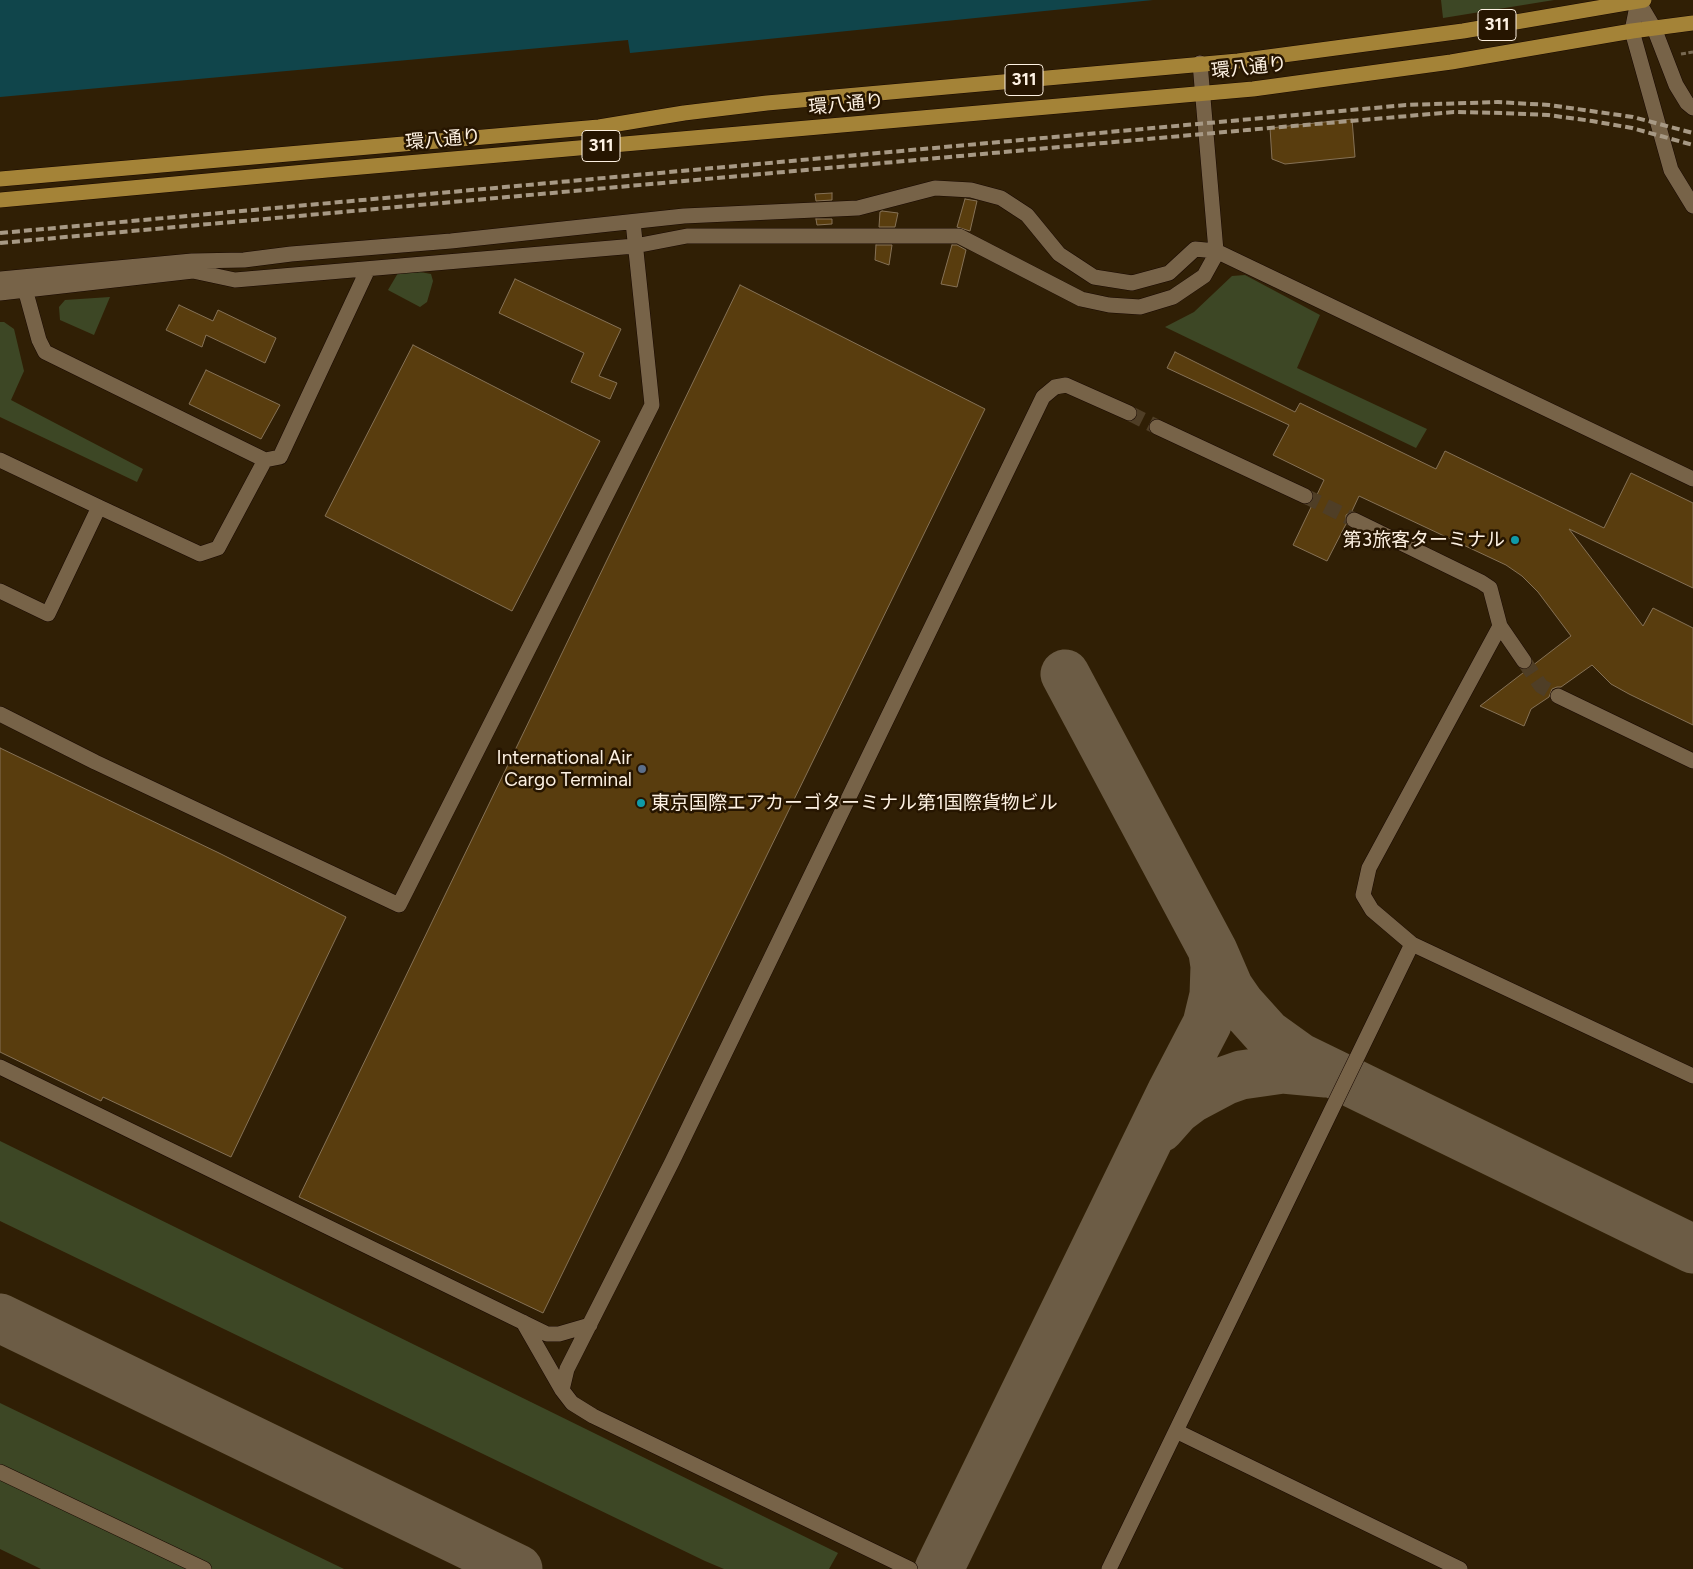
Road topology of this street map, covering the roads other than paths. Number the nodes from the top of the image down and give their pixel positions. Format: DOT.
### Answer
graph roads {
  1 [pos="1641,0"];
  2 [pos="1693,23"];
  3 [pos="1654,28"];
  4 [pos="1632,31"];
  5 [pos="1200,64"];
  6 [pos="1202,93"];
  7 [pos="1693,108"];
  8 [pos="0,178"];
  9 [pos="0,200"];
  10 [pos="1693,206"];
  11 [pos="633,222"];
  12 [pos="635,246"];
  13 [pos="1216,251"];
  14 [pos="368,269"];
  15 [pos="0,279"];
  16 [pos="25,289"];
  17 [pos="0,293"];
  18 [pos="1129,414"];
  19 [pos="1157,427"];
  20 [pos="0,460"];
  21 [pos="265,460"];
  22 [pos="1693,480"];
  23 [pos="1305,496"];
  24 [pos="99,507"];
  25 [pos="1354,520"];
  26 [pos="0,591"];
  27 [pos="1500,626"];
  28 [pos="1524,661"];
  29 [pos="1558,696"];
  30 [pos="0,714"];
  31 [pos="1693,761"];
  32 [pos="1412,944"];
  33 [pos="0,1068"];
  34 [pos="1693,1076"];
  35 [pos="523,1322"];
  36 [pos="590,1325"];
  37 [pos="562,1390"];
  38 [pos="1176,1431"];
  39 [pos="0,1472"];
  40 [pos="204,1569"];
  41 [pos="910,1569"];
  42 [pos="1108,1569"];
  43 [pos="1460,1569"];
  1 -- 3 [label="street"];
  1 -- 4 [label="street"];
  1 -- 5 [label="main road, 環八通り / 311"];
  2 -- 3 [label="main road, 環八通り / 311"];
  3 -- 4 [label="main road, 環八通り / 311"];
  3 -- 7 [label="street"];
  4 -- 6 [label="main road, 環八通り / 311"];
  4 -- 10 [label="street"];
  5 -- 6 [label="street"];
  5 -- 8 [label="main road, 環八通り / 311"];
  6 -- 9 [label="main road, 環八通り / 311"];
  6 -- 13 [label="street"];
  11 -- 12 [label="street"];
  11 -- 13 [label="street"];
  11 -- 15 [label="street"];
  12 -- 13 [label="street"];
  12 -- 14 [label="street"];
  12 -- 30 [label="street"];
  13 -- 22 [label="street"];
  14 -- 16 [label="street"];
  14 -- 21 [label="street"];
  16 -- 17 [label="street"];
  16 -- 21 [label="street"];
  18 -- 36 [label="street"];
  19 -- 23 [label="street"];
  20 -- 24 [label="street"];
  21 -- 24 [label="street"];
  24 -- 26 [label="street"];
  25 -- 27 [label="street"];
  27 -- 28 [label="street"];
  27 -- 32 [label="street"];
  29 -- 31 [label="street"];
  32 -- 34 [label="street"];
  32 -- 38 [label="street"];
  33 -- 35 [label="street"];
  35 -- 36 [label="street"];
  35 -- 37 [label="street"];
  36 -- 37 [label="street"];
  37 -- 41 [label="street"];
  38 -- 42 [label="street"];
  38 -- 43 [label="street"];
  39 -- 40 [label="street"];
}
